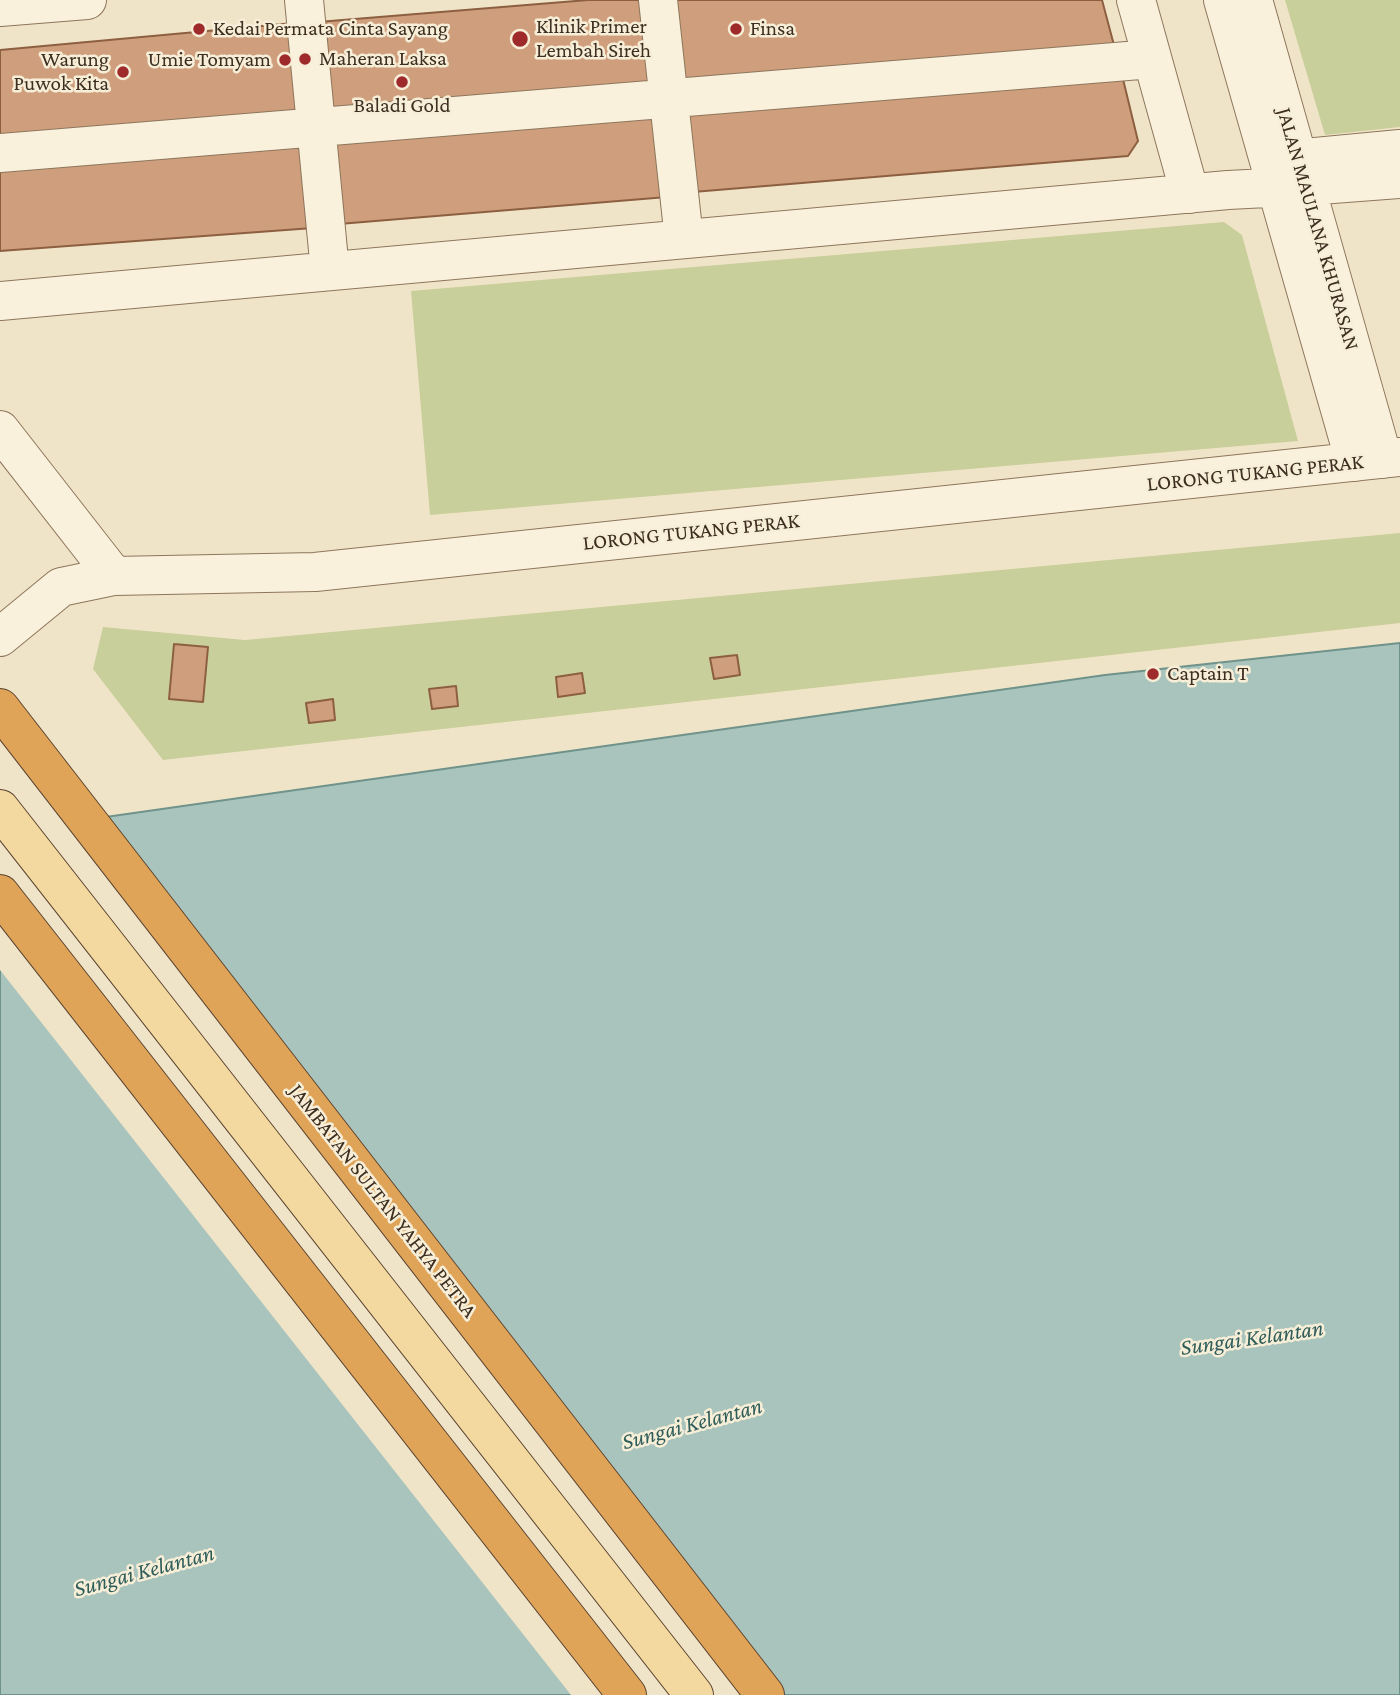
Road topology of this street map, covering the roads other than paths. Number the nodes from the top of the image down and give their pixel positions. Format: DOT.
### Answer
graph roads {
  1 [pos="87,0"];
  2 [pos="304,0"];
  3 [pos="659,0"];
  4 [pos="1136,0"];
  5 [pos="1223,0"];
  6 [pos="1253,0"];
  7 [pos="0,8"];
  8 [pos="1152,59"];
  9 [pos="669,98"];
  10 [pos="316,127"];
  11 [pos="1400,149"];
  12 [pos="0,153"];
  13 [pos="1287,174"];
  14 [pos="1400,179"];
  15 [pos="1190,194"];
  16 [pos="684,239"];
  17 [pos="330,271"];
  18 [pos="0,302"];
  19 [pos="0,430"];
  20 [pos="1379,459"];
  21 [pos="114,576"];
  22 [pos="0,637"];
  23 [pos="0,708"];
  24 [pos="0,809"];
  25 [pos="0,894"];
  26 [pos="627,1695"];
  27 [pos="694,1695"];
  28 [pos="765,1695"];
  1 -- 7 [label="street"];
  2 -- 10 [label="street"];
  3 -- 9 [label="street"];
  4 -- 8 [label="street"];
  5 -- 13 [label="street"];
  6 -- 13 [label="street, JALAN MAULANA KHURASAN"];
  8 -- 9 [label="street"];
  8 -- 15 [label="street"];
  9 -- 10 [label="street"];
  9 -- 16 [label="street"];
  10 -- 12 [label="street"];
  10 -- 17 [label="street"];
  11 -- 13 [label="street"];
  13 -- 14 [label="street"];
  13 -- 15 [label="street"];
  13 -- 20 [label="street, JALAN MAULANA KHURASAN"];
  15 -- 16 [label="street"];
  16 -- 17 [label="street"];
  17 -- 18 [label="street"];
  19 -- 21 [label="street"];
  20 -- 21 [label="street, LORONG TUKANG PERAK"];
  21 -- 22 [label="street, LORONG TUKANG PERAK"];
  23 -- 28 [label="highway, JAMBATAN SULTAN YAHYA PETRA"];
  24 -- 27 [label="main road"];
  25 -- 26 [label="highway"];
}
